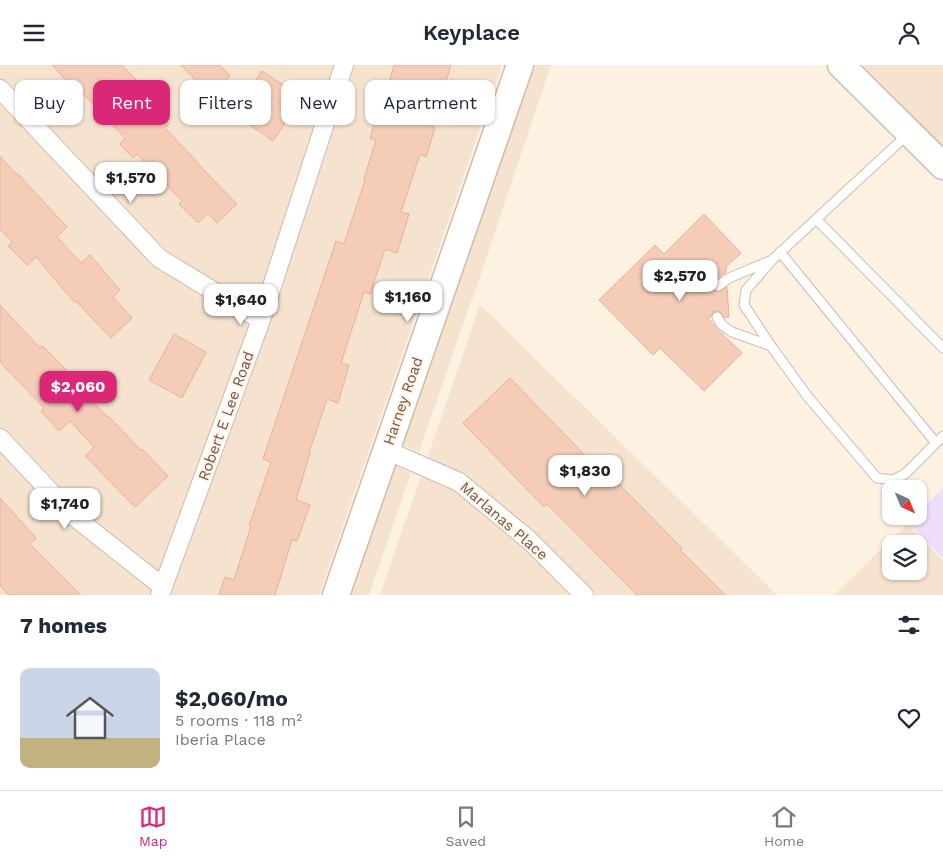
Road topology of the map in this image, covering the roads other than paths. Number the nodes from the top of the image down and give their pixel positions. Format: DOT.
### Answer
graph roads {
  1 [pos="344,65"];
  2 [pos="520,65"];
  3 [pos="841,65"];
  4 [pos="0,89"];
  5 [pos="909,133"];
  6 [pos="943,166"];
  7 [pos="816,219"];
  8 [pos="780,252"];
  9 [pos="772,260"];
  10 [pos="718,286"];
  11 [pos="717,317"];
  12 [pos="261,320"];
  13 [pos="771,346"];
  14 [pos="943,348"];
  15 [pos="0,438"];
  16 [pos="940,439"];
  17 [pos="386,450"];
  18 [pos="161,591"];
  19 [pos="336,595"];
  20 [pos="584,595"];
  1 -- 12 [label="street, Robert E Lee Road"];
  2 -- 17 [label="street, Harney Road"];
  3 -- 5 [label="street"];
  4 -- 12 [label="street"];
  5 -- 6 [label="street"];
  5 -- 7 [label="lane"];
  7 -- 8 [label="lane"];
  7 -- 14 [label="lane"];
  8 -- 9 [label="lane"];
  8 -- 16 [label="lane"];
  9 -- 10 [label="lane"];
  9 -- 13 [label="lane"];
  11 -- 13 [label="lane"];
  12 -- 18 [label="street, Robert E Lee Road"];
  13 -- 16 [label="lane"];
  15 -- 18 [label="street"];
  17 -- 19 [label="street, Harney Road"];
  17 -- 20 [label="street, Marlanas Place"];
}
